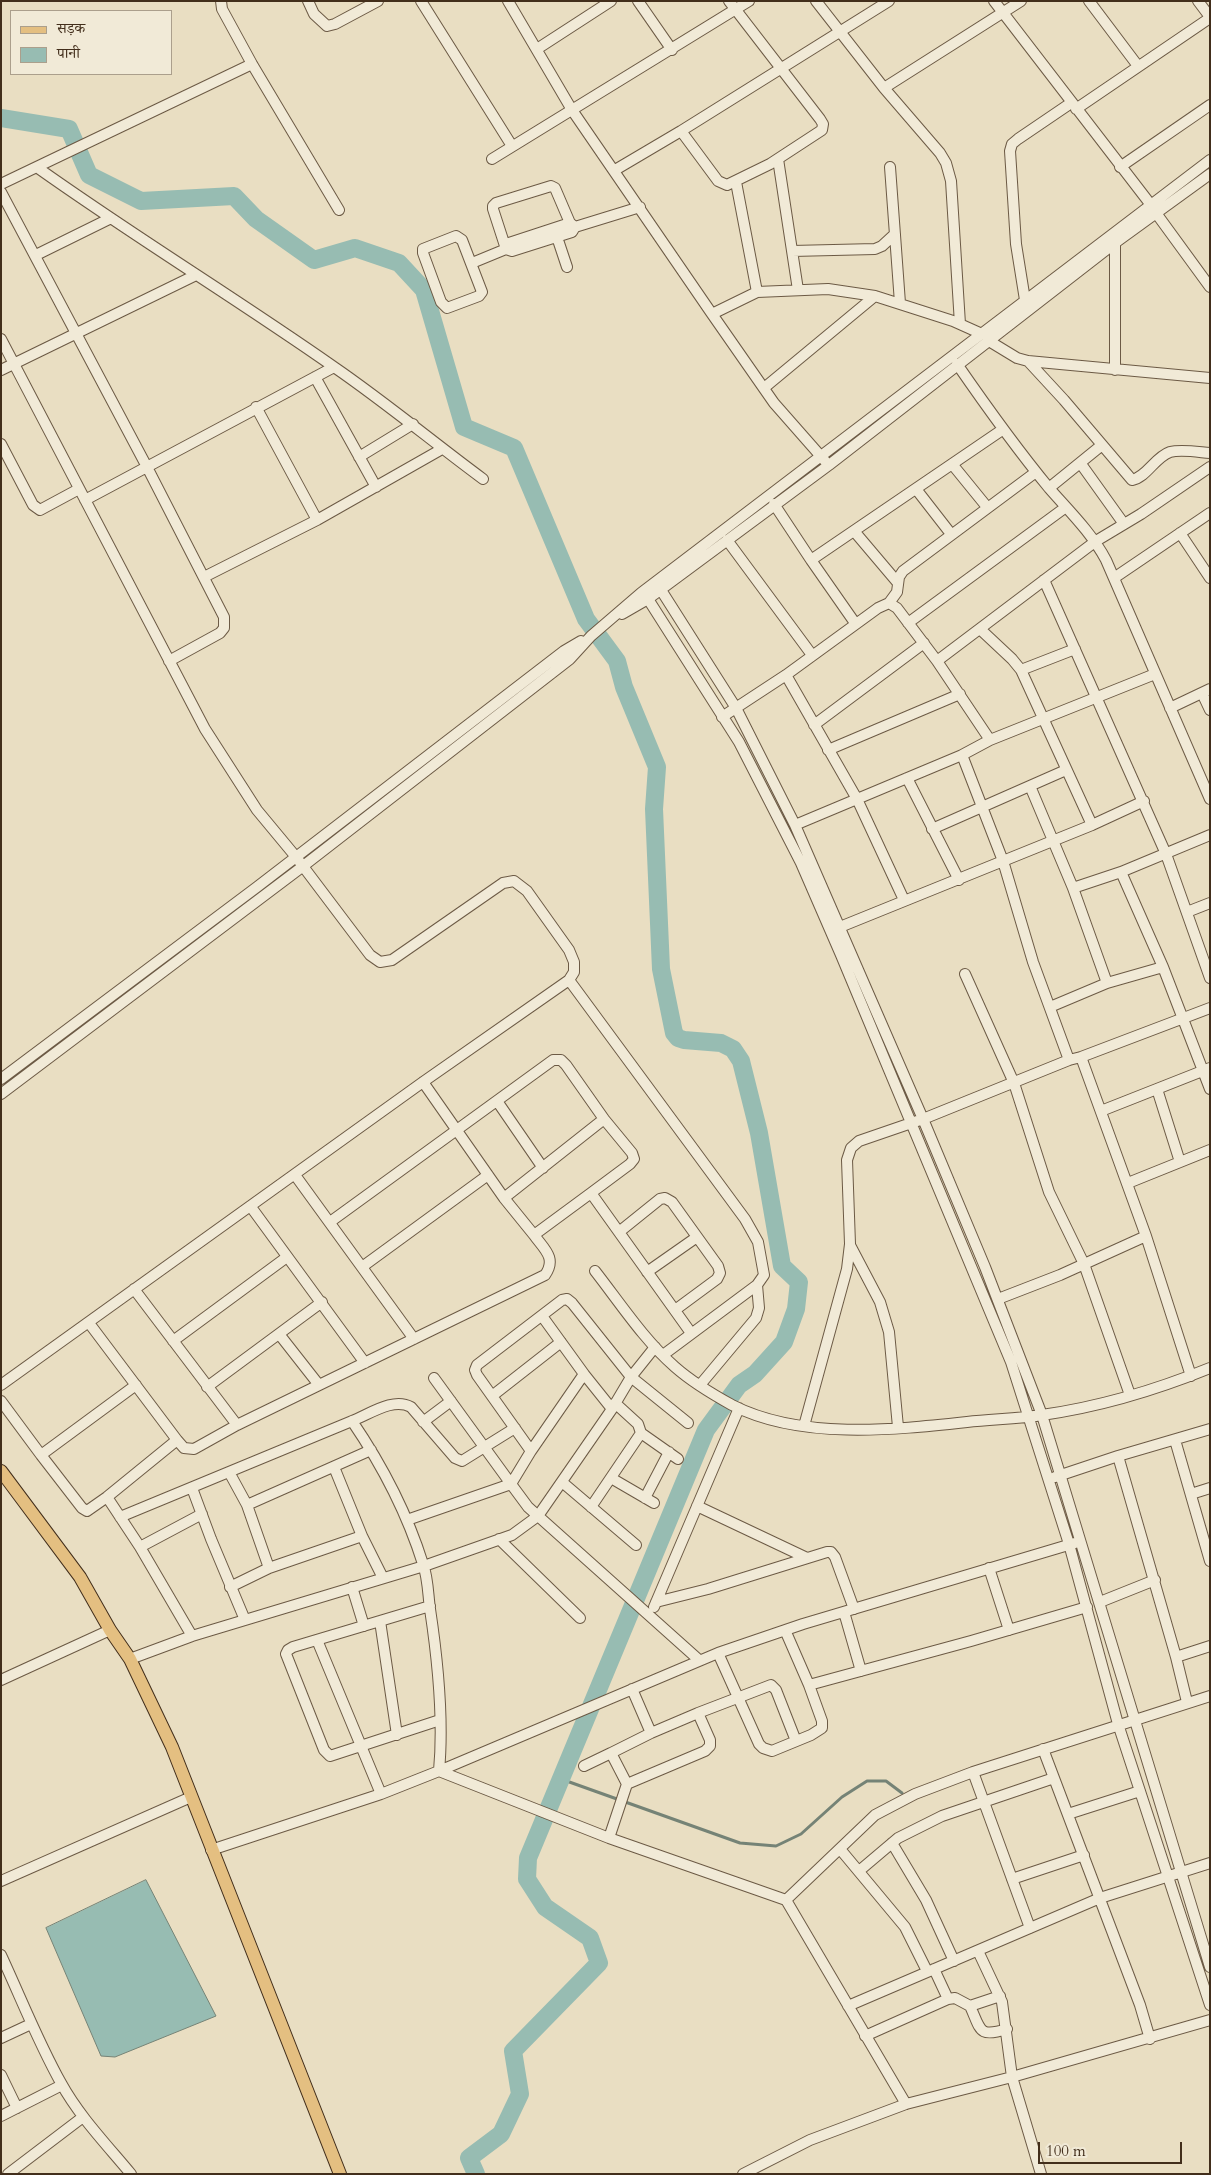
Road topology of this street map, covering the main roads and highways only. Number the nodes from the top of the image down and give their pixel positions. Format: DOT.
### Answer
graph roads {
  1 [pos="1,1471"];
  2 [pos="340,2174"];
  1 -- 2 [label="main road"];
}
